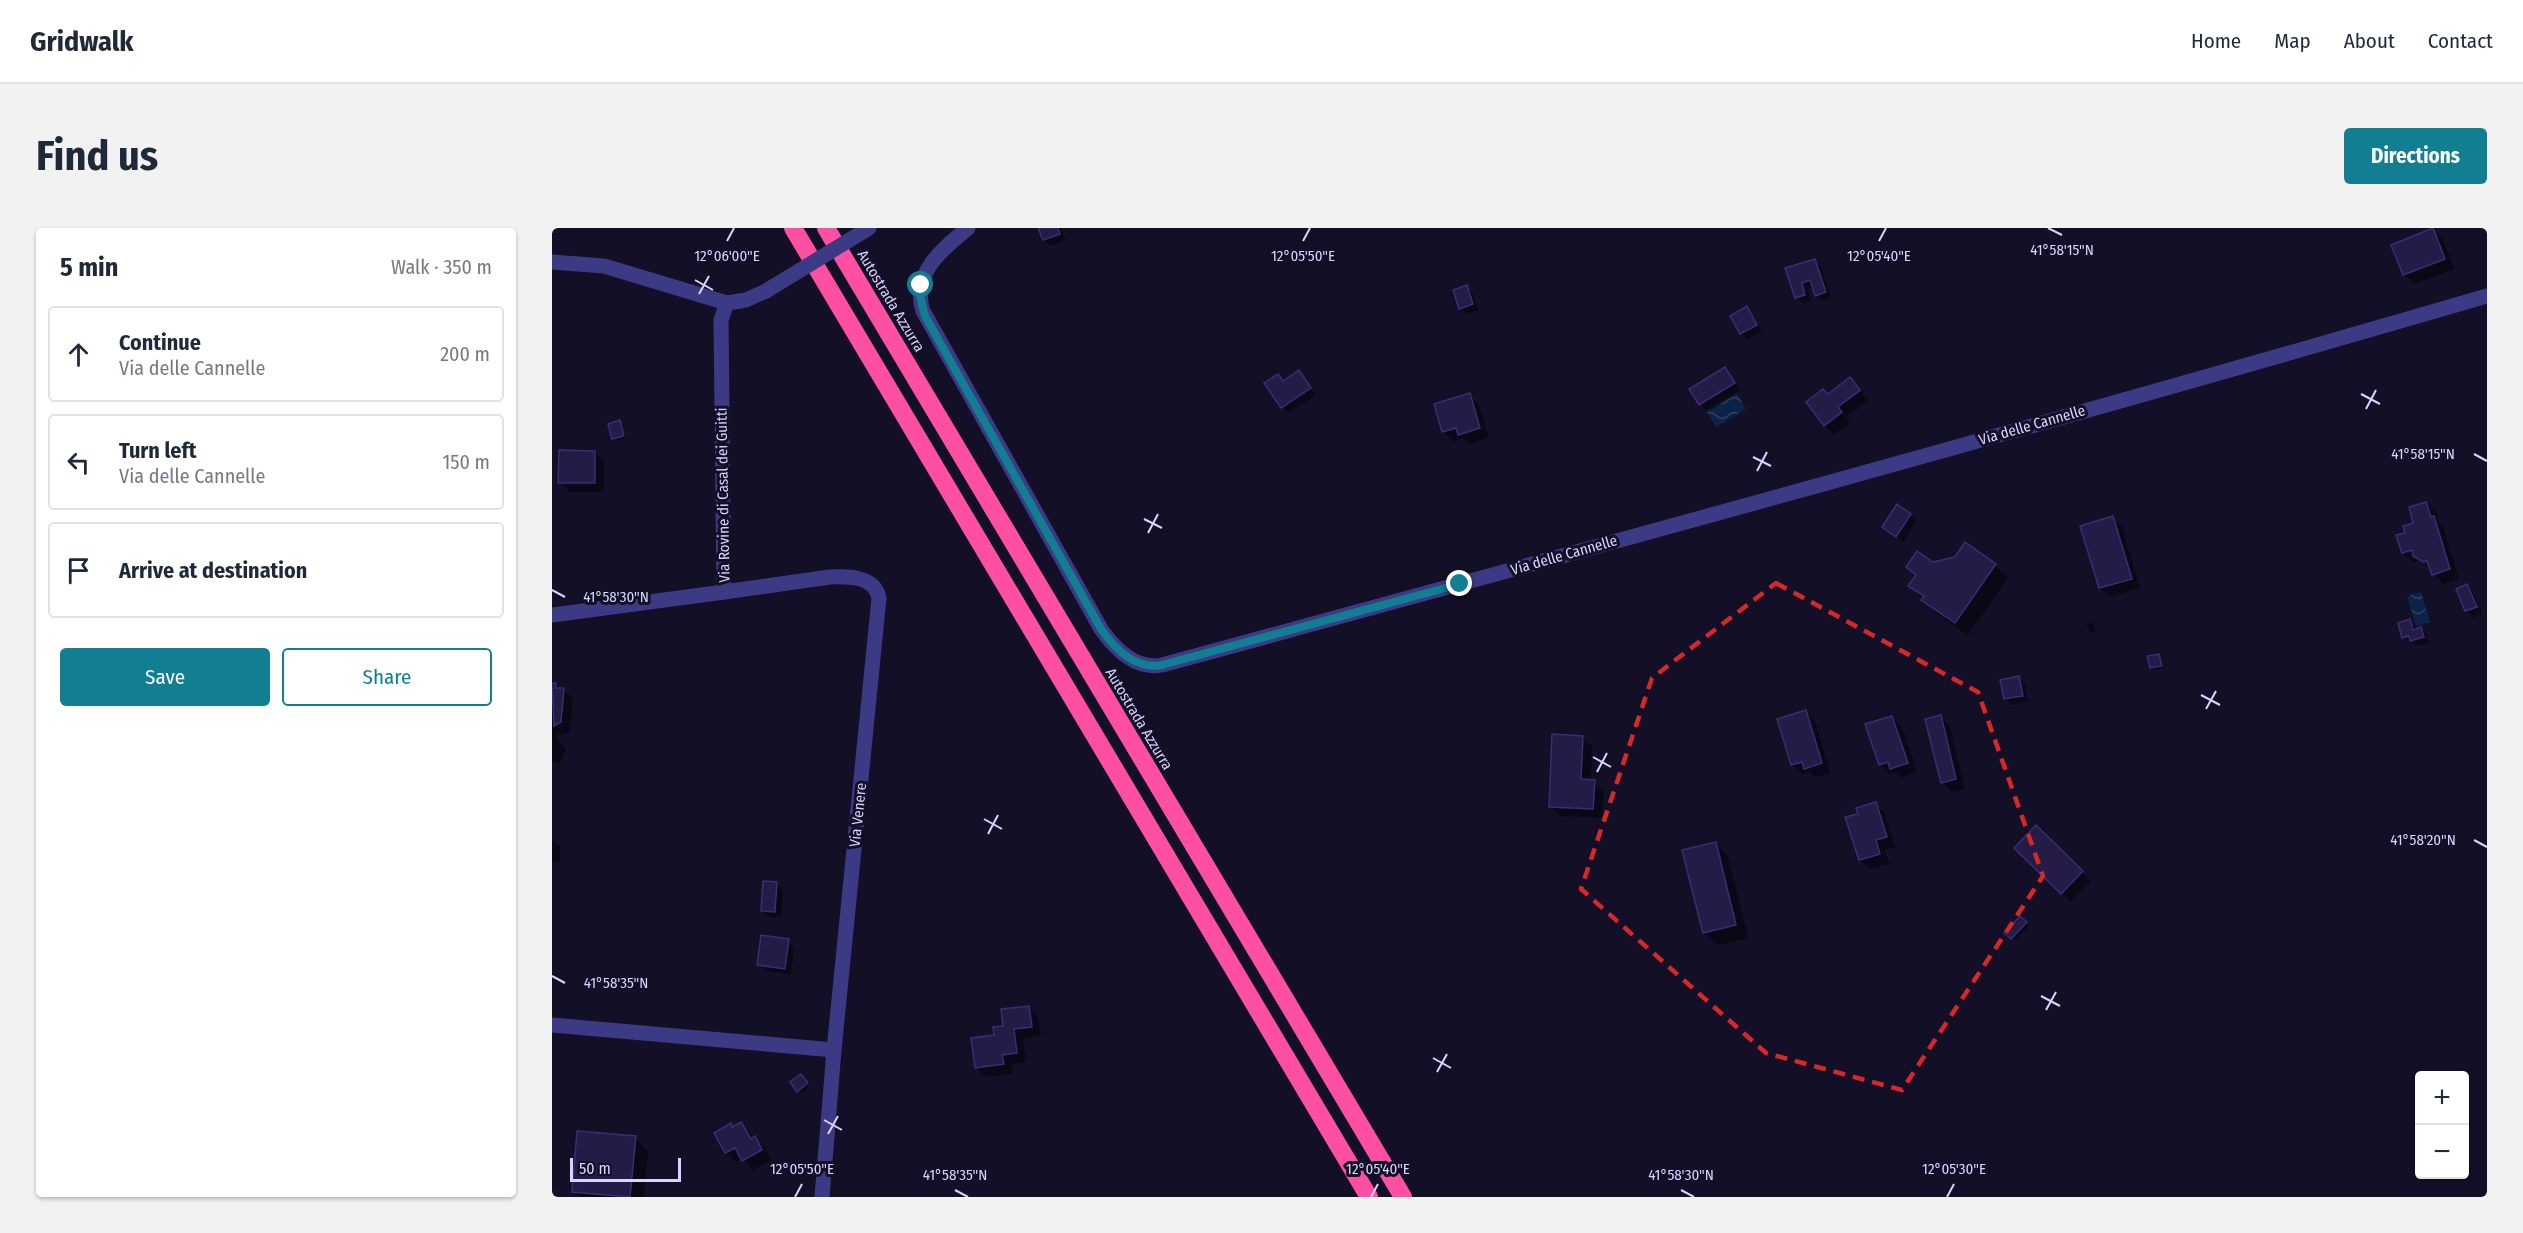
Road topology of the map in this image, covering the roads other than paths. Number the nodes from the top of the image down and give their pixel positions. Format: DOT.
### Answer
graph roads {
  1 [pos="793,228"];
  2 [pos="826,228"];
  3 [pos="869,228"];
  4 [pos="968,228"];
  5 [pos="552,262"];
  6 [pos="2487,296"];
  7 [pos="727,303"];
  8 [pos="724,592"];
  9 [pos="552,615"];
  10 [pos="552,1025"];
  11 [pos="834,1050"];
  12 [pos="822,1197"];
  13 [pos="1369,1197"];
  14 [pos="1403,1197"];
  1 -- 13 [label="highway"];
  2 -- 14 [label="highway, Autostrada Azzurra"];
  3 -- 7 [label="street, bridge"];
  4 -- 6 [label="street, Via delle Cannelle"];
  5 -- 7 [label="street"];
  7 -- 8 [label="street, Via Rovine di Casal dei Guitti"];
  8 -- 9 [label="street, Via Rovine di Casal dei Guitti"];
  8 -- 11 [label="street, Via Venere"];
  10 -- 11 [label="street"];
  11 -- 12 [label="street, Via Venere"];
}
